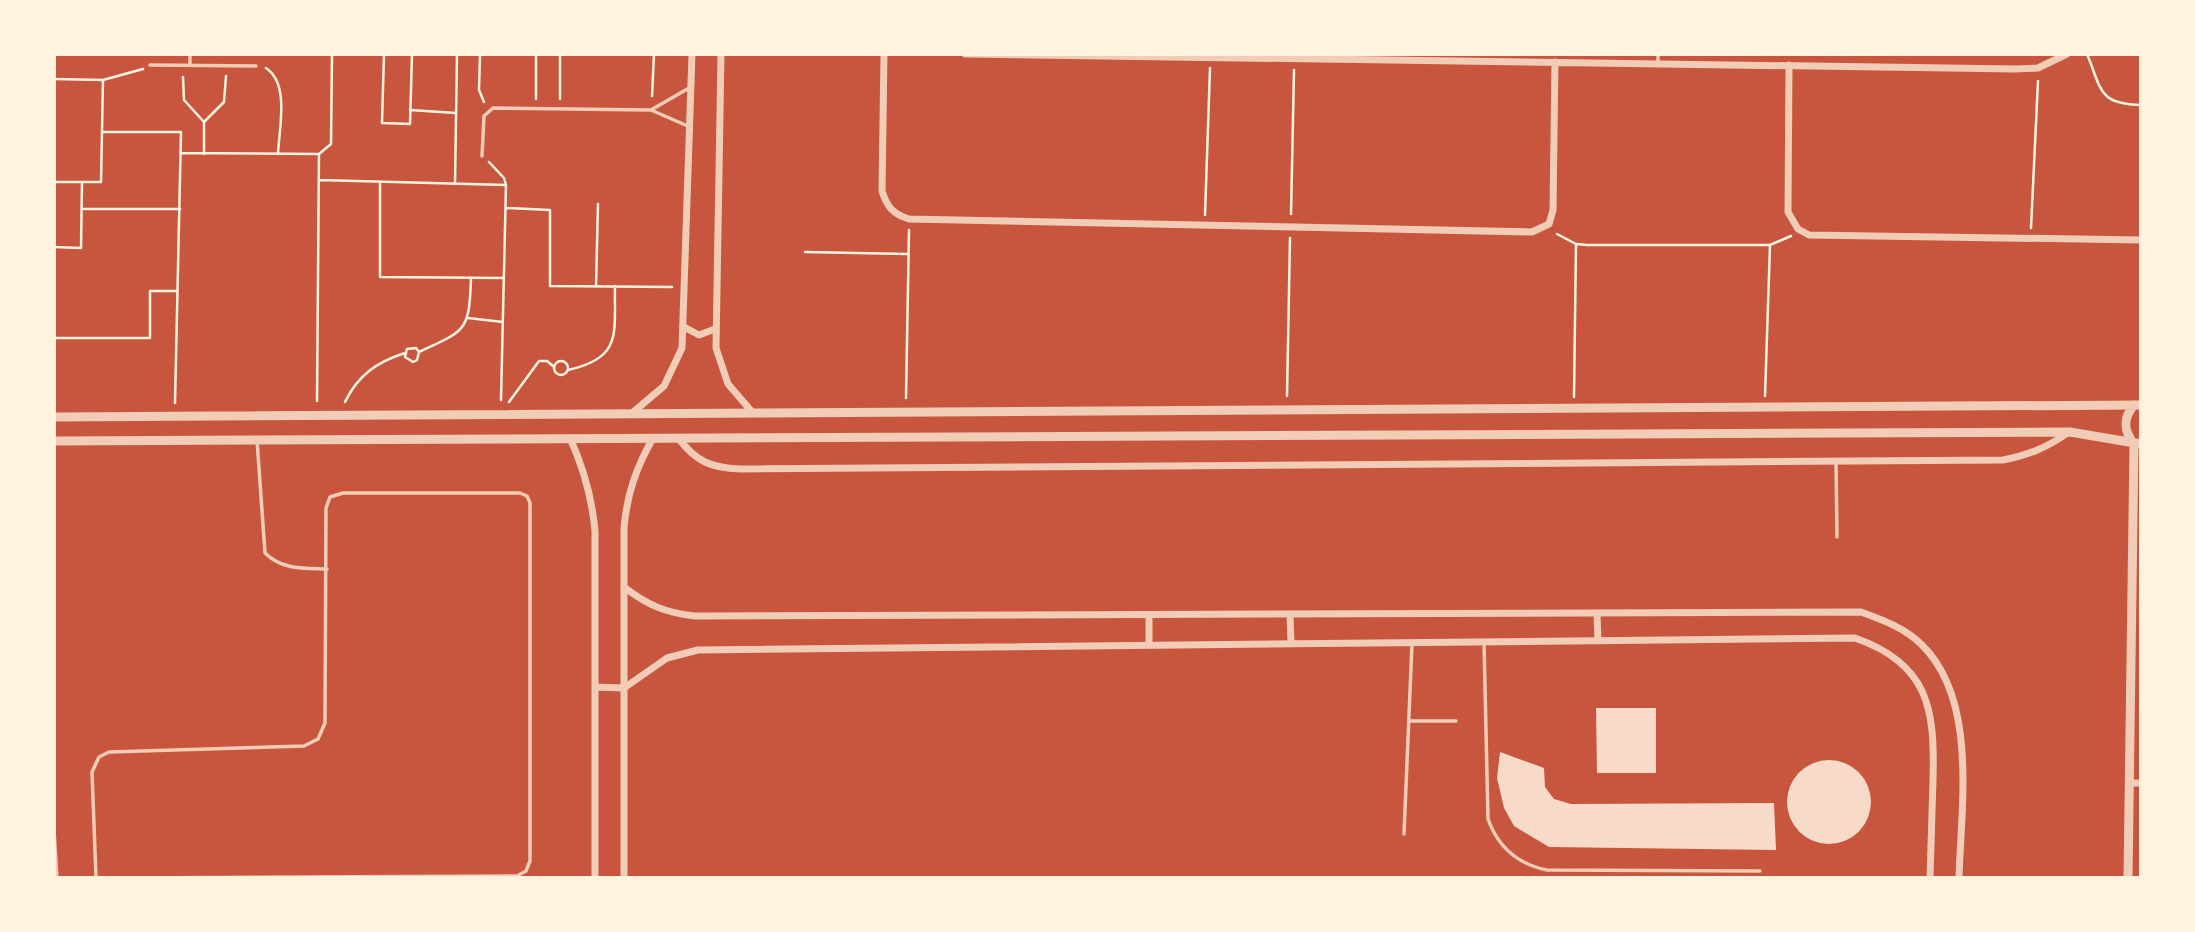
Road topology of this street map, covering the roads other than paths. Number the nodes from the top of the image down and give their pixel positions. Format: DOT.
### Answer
graph roads {
  1 [pos="190,54"];
  2 [pos="692,54"];
  3 [pos="721,54"];
  4 [pos="884,54"];
  5 [pos="965,54"];
  6 [pos="1658,54"];
  7 [pos="2067,54"];
  8 [pos="1005,55"];
  9 [pos="1162,56"];
  10 [pos="1586,58"];
  11 [pos="1555,62"];
  12 [pos="1657,64"];
  13 [pos="150,65"];
  14 [pos="190,65"];
  15 [pos="1789,65"];
  16 [pos="257,66"];
  17 [pos="691,87"];
  18 [pos="651,110"];
  19 [pos="690,127"];
  20 [pos="482,156"];
  21 [pos="2141,240"];
  22 [pos="684,327"];
  23 [pos="715,328"];
  24 [pos="2137,405"];
  25 [pos="753,413"];
  26 [pos="631,414"];
  27 [pos="54,417"];
  28 [pos="2070,432"];
  29 [pos="570,438"];
  30 [pos="653,438"];
  31 [pos="678,438"];
  32 [pos="257,440"];
  33 [pos="54,441"];
  34 [pos="2137,444"];
  35 [pos="1836,461"];
  36 [pos="1837,537"];
  37 [pos="327,569"];
  38 [pos="624,587"];
  39 [pos="1597,613"];
  40 [pos="1290,614"];
  41 [pos="1149,615"];
  42 [pos="1598,641"];
  43 [pos="1483,642"];
  44 [pos="1291,643"];
  45 [pos="1412,643"];
  46 [pos="1149,644"];
  47 [pos="595,687"];
  48 [pos="624,688"];
  49 [pos="1409,721"];
  50 [pos="1457,721"];
  51 [pos="2129,783"];
  52 [pos="2141,783"];
  53 [pos="54,830"];
  54 [pos="1404,834"];
  55 [pos="1760,872"];
  56 [pos="57,878"];
  57 [pos="96,878"];
  58 [pos="127,878"];
  59 [pos="595,878"];
  60 [pos="624,878"];
  61 [pos="1930,878"];
  62 [pos="1959,878"];
  63 [pos="2128,878"];
  1 -- 14 [label="lane"];
  2 -- 17 [label="street"];
  3 -- 23 [label="street"];
  4 -- 11 [label="street"];
  5 -- 8 [label="street"];
  6 -- 12 [label="lane"];
  7 -- 15 [label="street"];
  8 -- 9 [label="street"];
  9 -- 11 [label="street"];
  10 -- 11 [label="street"];
  10 -- 12 [label="street"];
  12 -- 15 [label="street"];
  13 -- 14 [label="lane"];
  14 -- 16 [label="lane"];
  15 -- 21 [label="street"];
  17 -- 18 [label="lane"];
  17 -- 19 [label="street"];
  18 -- 19 [label="lane"];
  18 -- 20 [label="lane"];
  19 -- 22 [label="street"];
  22 -- 23 [label="street"];
  22 -- 26 [label="street"];
  23 -- 25 [label="street"];
  24 -- 25 [label="street"];
  24 -- 34 [label="street"];
  25 -- 26 [label="street"];
  26 -- 27 [label="street"];
  28 -- 31 [label="street"];
  28 -- 34 [label="street"];
  28 -- 35 [label="street"];
  29 -- 30 [label="street"];
  29 -- 32 [label="street"];
  29 -- 47 [label="street"];
  30 -- 31 [label="street"];
  30 -- 38 [label="street"];
  31 -- 35 [label="street"];
  32 -- 33 [label="street"];
  32 -- 37 [label="lane"];
  34 -- 51 [label="street"];
  35 -- 36 [label="lane"];
  37 -- 57 [label="lane"];
  37 -- 58 [label="lane"];
  38 -- 41 [label="street"];
  38 -- 48 [label="street"];
  39 -- 40 [label="street"];
  39 -- 42 [label="street"];
  39 -- 62 [label="street"];
  40 -- 41 [label="street"];
  40 -- 44 [label="street"];
  41 -- 46 [label="street"];
  42 -- 43 [label="street"];
  42 -- 61 [label="street"];
  43 -- 45 [label="street"];
  43 -- 55 [label="lane"];
  44 -- 45 [label="street"];
  44 -- 46 [label="street"];
  45 -- 49 [label="lane"];
  46 -- 48 [label="street"];
  47 -- 48 [label="street"];
  47 -- 59 [label="street"];
  48 -- 60 [label="street"];
  49 -- 50 [label="lane"];
  49 -- 54 [label="lane"];
  51 -- 52 [label="street"];
  51 -- 63 [label="street"];
  53 -- 56 [label="lane"];
}
